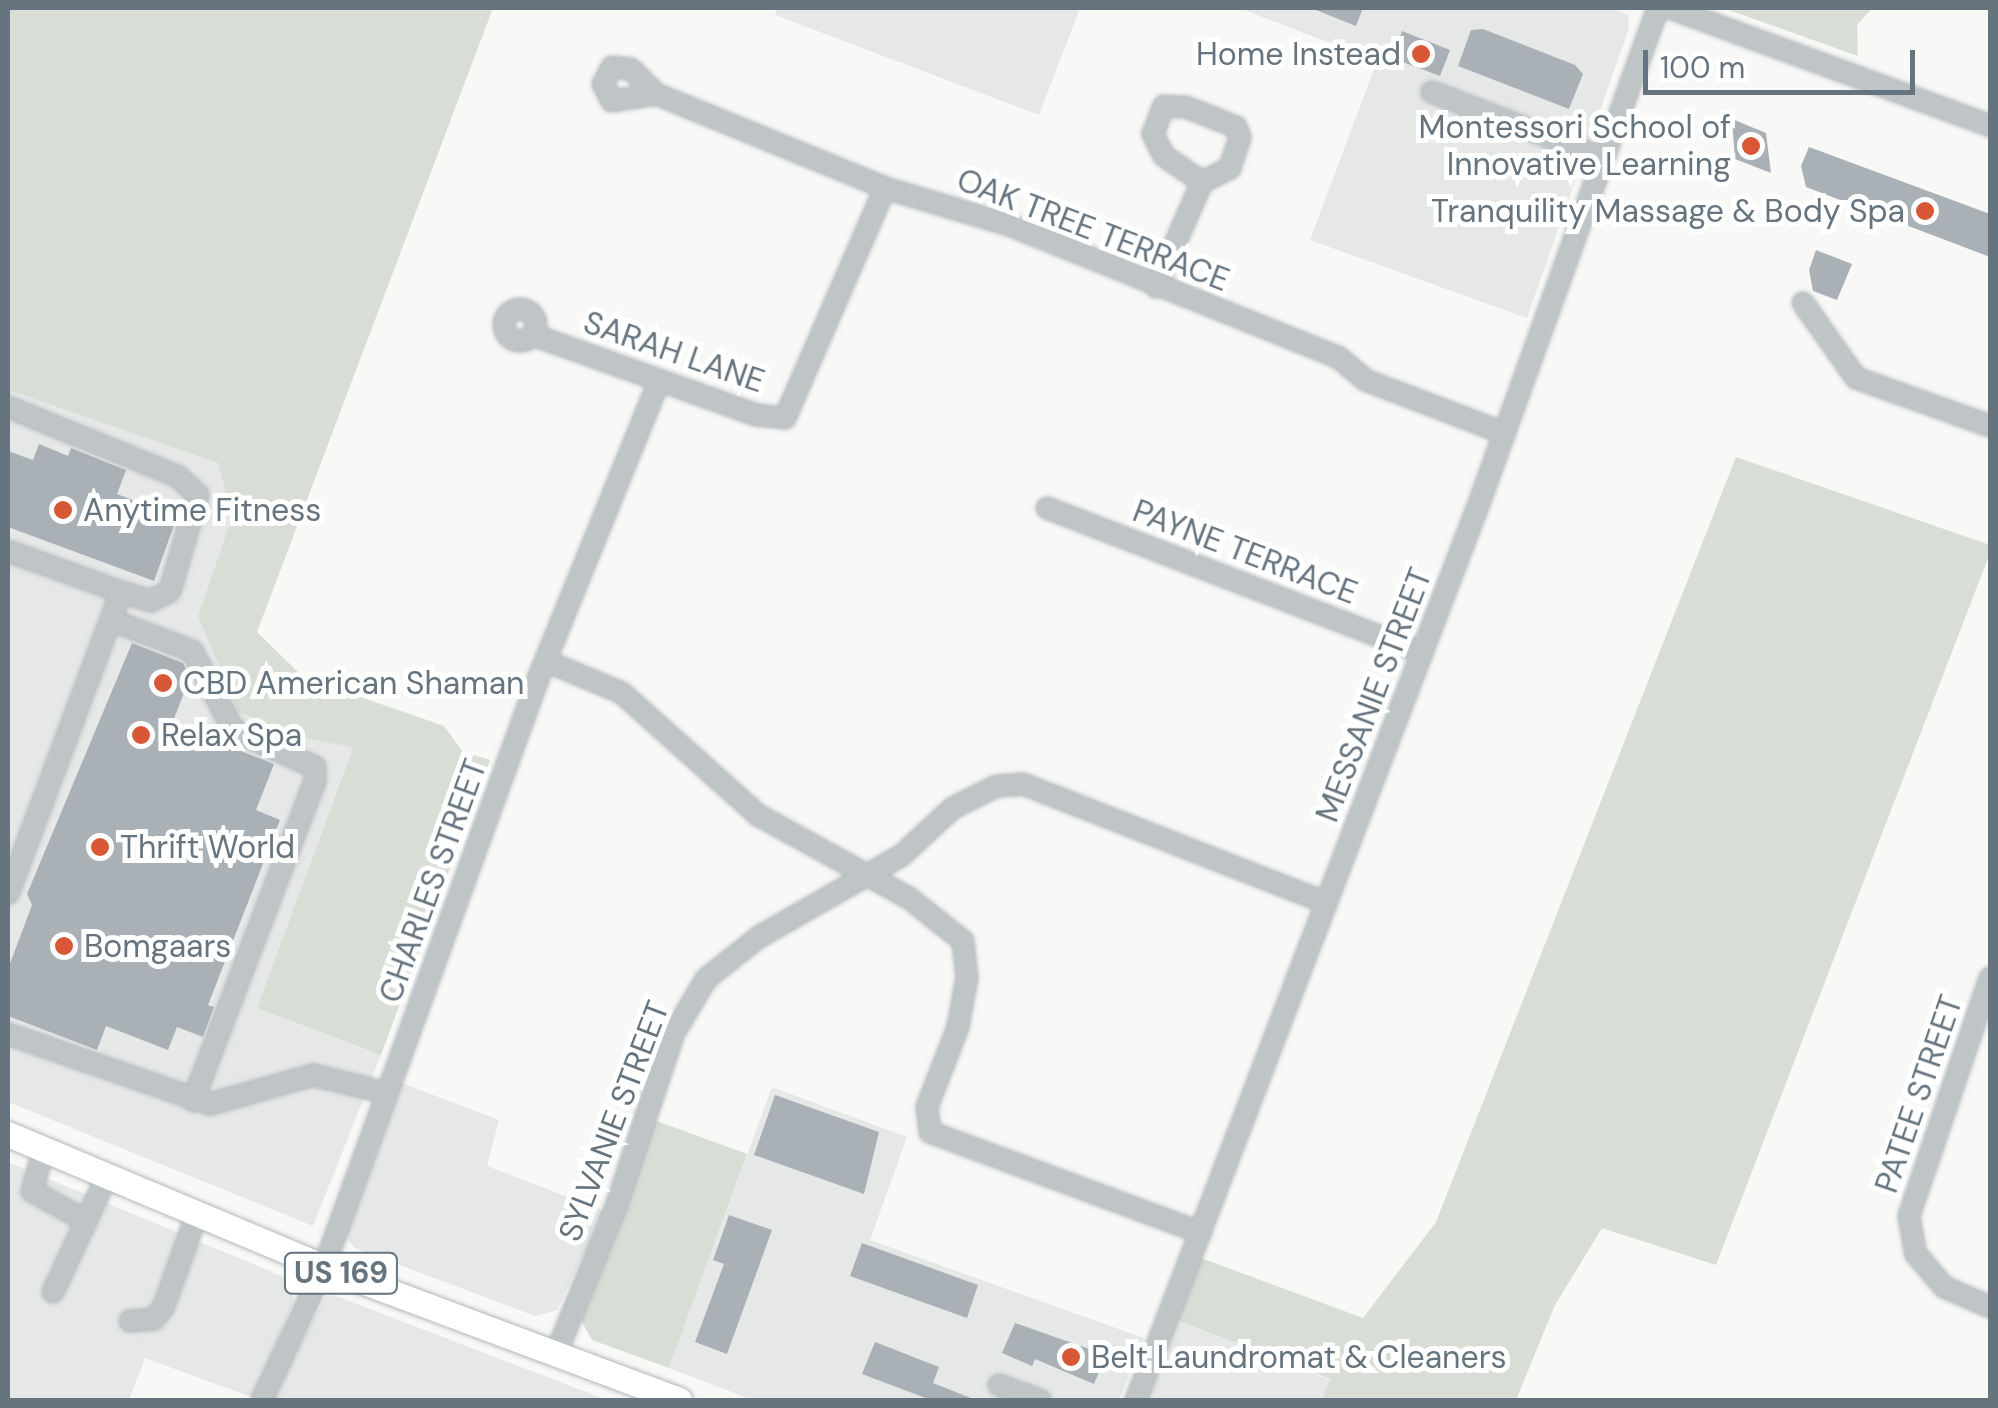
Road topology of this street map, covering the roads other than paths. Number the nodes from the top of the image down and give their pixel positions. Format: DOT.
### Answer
graph roads {
  1 [pos="1658,8"];
  2 [pos="1670,8"];
  3 [pos="1432,92"];
  4 [pos="656,94"];
  5 [pos="1990,126"];
  6 [pos="1603,158"];
  7 [pos="1202,182"];
  8 [pos="885,188"];
  9 [pos="1156,287"];
  10 [pos="1803,303"];
  11 [pos="534,335"];
  12 [pos="659,380"];
  13 [pos="8,407"];
  14 [pos="1990,426"];
  15 [pos="1504,433"];
  16 [pos="1047,508"];
  17 [pos="8,551"];
  18 [pos="122,592"];
  19 [pos="111,620"];
  20 [pos="1422,653"];
  21 [pos="546,661"];
  22 [pos="867,875"];
  23 [pos="8,894"];
  24 [pos="1326,903"];
  25 [pos="1990,978"];
  26 [pos="8,1034"];
  27 [pos="386,1093"];
  28 [pos="193,1101"];
  29 [pos="8,1134"];
  30 [pos="44,1149"];
  31 [pos="107,1176"];
  32 [pos="197,1214"];
  33 [pos="86,1221"];
  34 [pos="1202,1233"];
  35 [pos="324,1267"];
  36 [pos="53,1292"];
  37 [pos="1990,1307"];
  38 [pos="130,1320"];
  39 [pos="556,1354"];
  40 [pos="998,1385"];
  41 [pos="262,1400"];
  42 [pos="679,1400"];
  43 [pos="1040,1400"];
  44 [pos="1136,1400"];
  1 -- 6 [label="street, MESSANIE STREET"];
  2 -- 5 [label="street"];
  3 -- 6 [label="street"];
  4 -- 8 [label="street, OAK TREE TERRACE"];
  6 -- 15 [label="street, MESSANIE STREET"];
  7 -- 7 [label="street"];
  7 -- 9 [label="street"];
  8 -- 9 [label="street, OAK TREE TERRACE"];
  8 -- 12 [label="street, SARAH LANE"];
  9 -- 15 [label="street, OAK TREE TERRACE"];
  10 -- 14 [label="street"];
  11 -- 12 [label="street, SARAH LANE"];
  12 -- 21 [label="street, CHARLES STREET"];
  13 -- 18 [label="street"];
  15 -- 20 [label="street, MESSANIE STREET"];
  16 -- 20 [label="street, PAYNE TERRACE"];
  17 -- 18 [label="street"];
  18 -- 19 [label="street"];
  19 -- 23 [label="street"];
  19 -- 28 [label="street"];
  20 -- 24 [label="street, MESSANIE STREET"];
  21 -- 22 [label="street"];
  21 -- 27 [label="street, CHARLES STREET"];
  22 -- 24 [label="street, SYLVANIE STREET"];
  22 -- 34 [label="street"];
  22 -- 39 [label="street, SYLVANIE STREET"];
  24 -- 34 [label="street, MESSANIE STREET"];
  25 -- 37 [label="street, PATEE STREET"];
  26 -- 28 [label="street"];
  27 -- 28 [label="street"];
  27 -- 35 [label="street, CHARLES STREET"];
  29 -- 30 [label="main road, US 169"];
  30 -- 31 [label="main road, US 169"];
  30 -- 33 [label="street"];
  31 -- 32 [label="main road, US 169"];
  31 -- 33 [label="street"];
  32 -- 35 [label="main road, US 169"];
  32 -- 38 [label="street"];
  33 -- 36 [label="street"];
  34 -- 44 [label="street, MESSANIE STREET"];
  35 -- 39 [label="main road, US 169"];
  35 -- 41 [label="street, CHARLES STREET"];
  39 -- 42 [label="main road, US 169"];
  40 -- 43 [label="street"];
}
